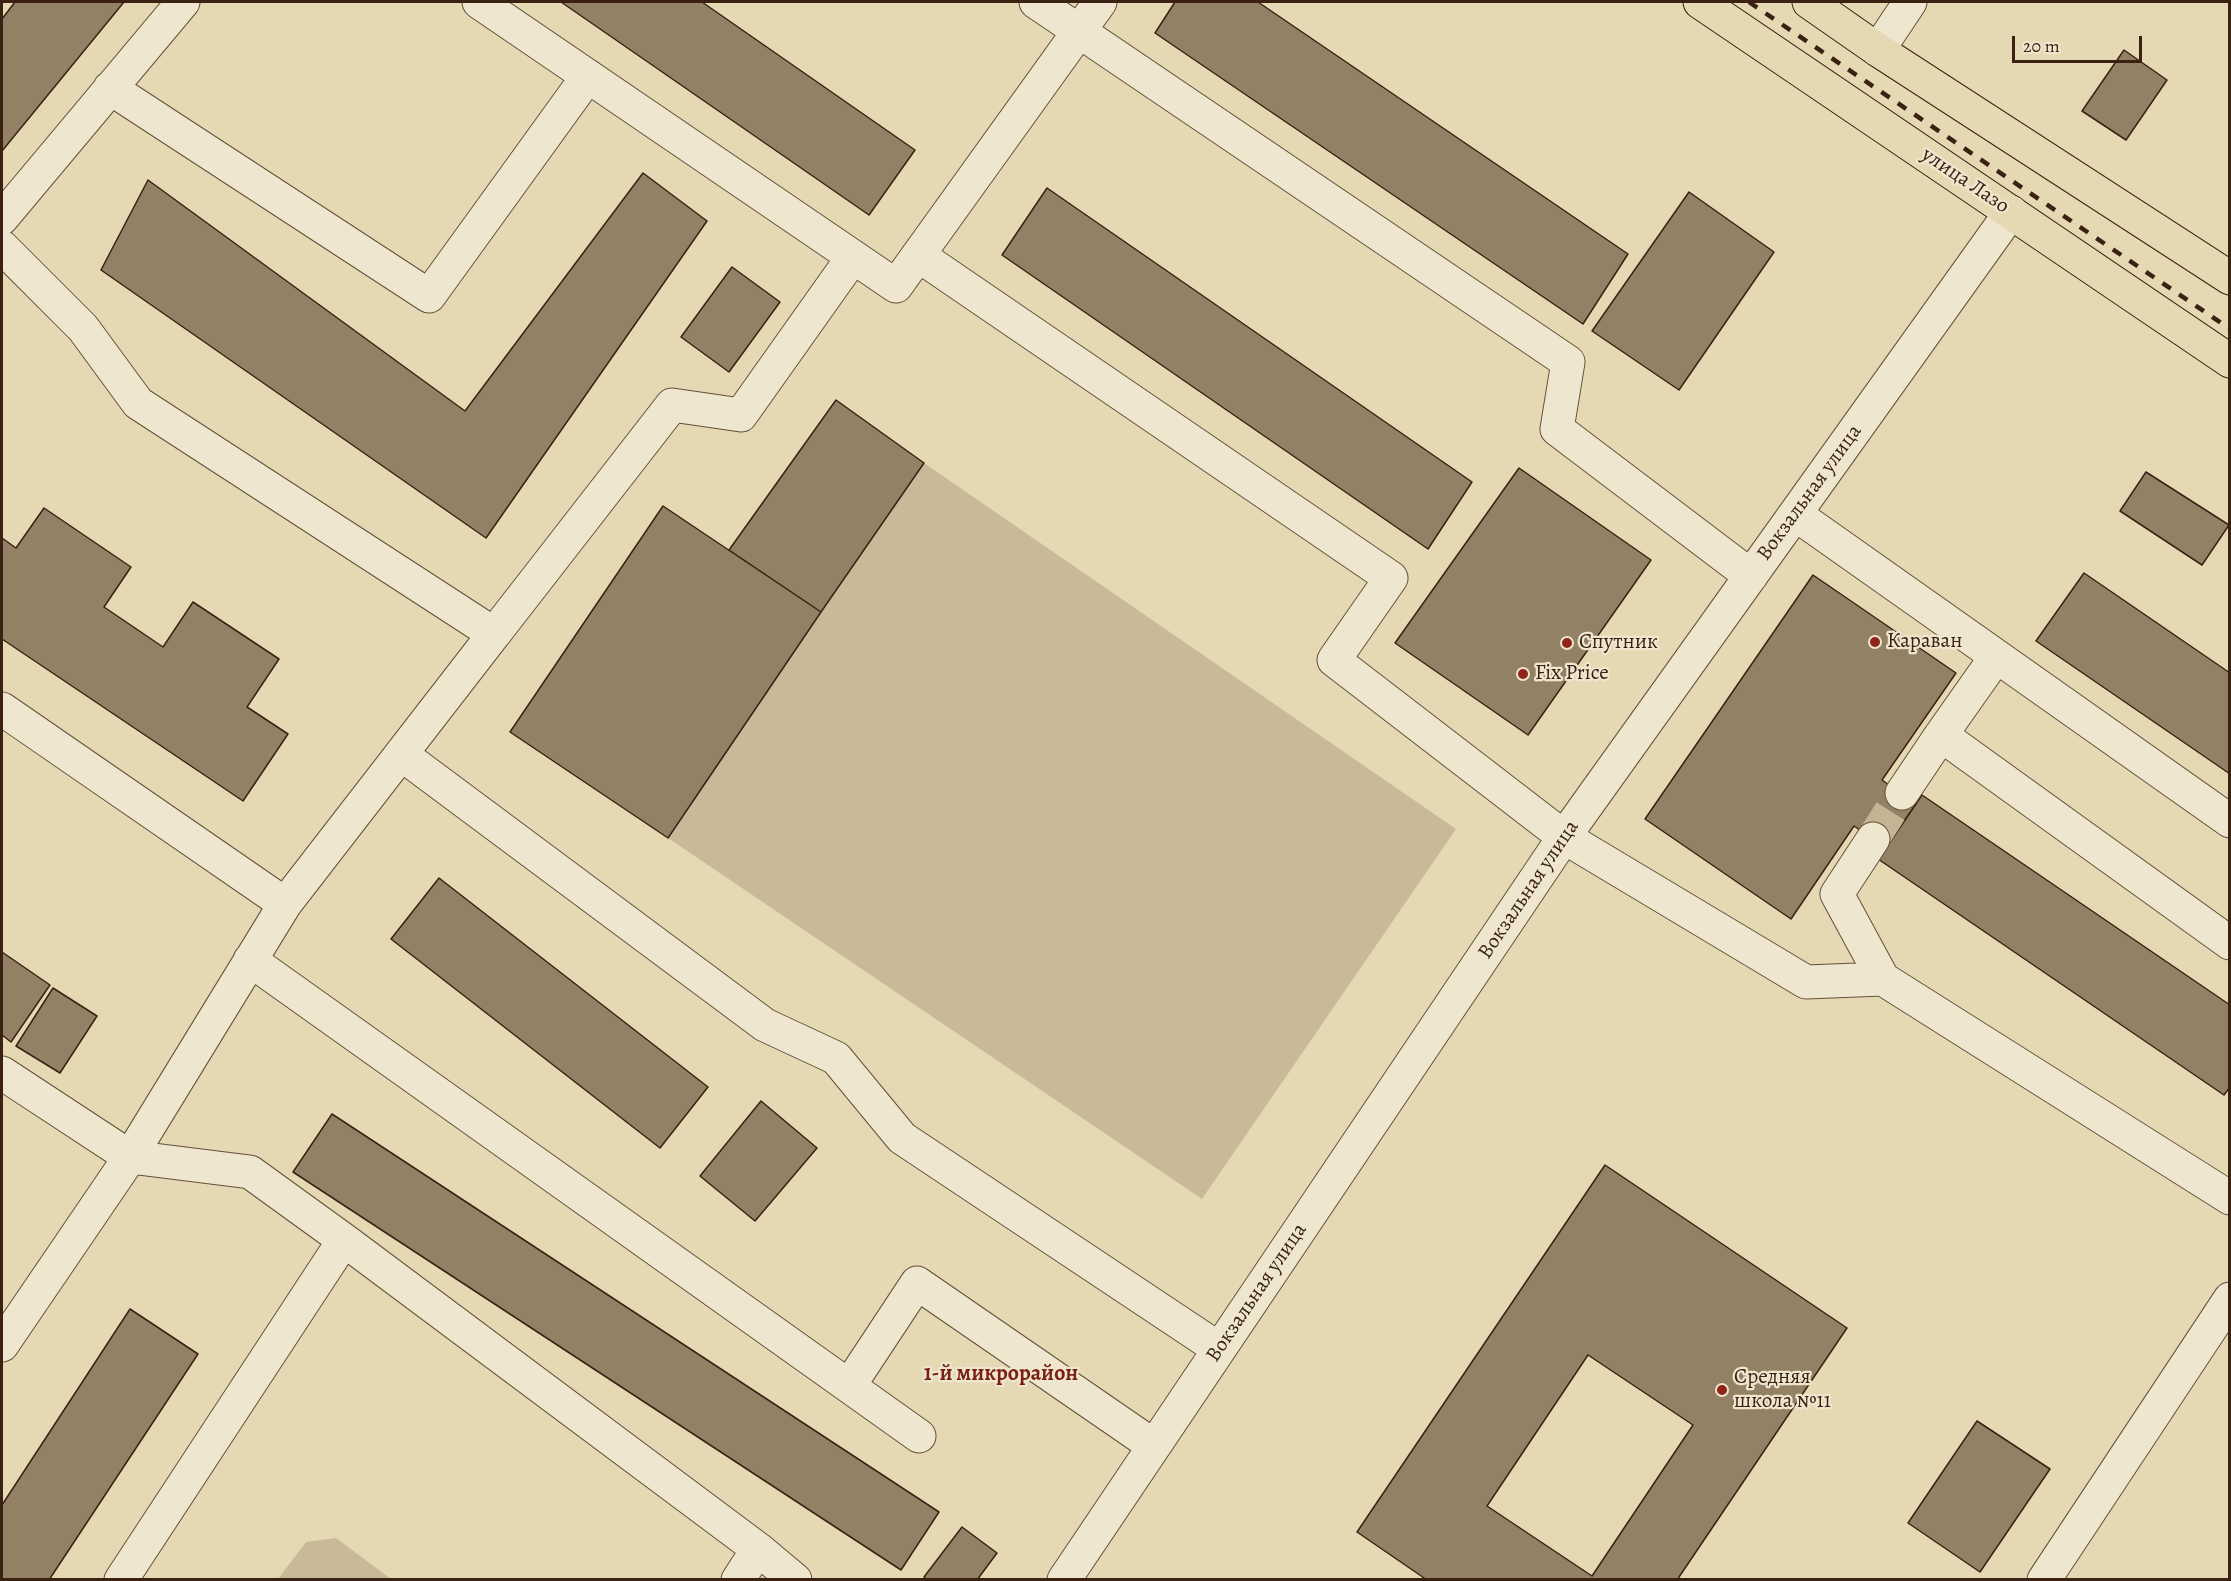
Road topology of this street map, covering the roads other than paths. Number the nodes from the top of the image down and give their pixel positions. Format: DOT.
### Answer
graph roads {
  1 [pos="183,2"];
  2 [pos="479,2"];
  3 [pos="1036,2"];
  4 [pos="1100,2"];
  5 [pos="1700,2"];
  6 [pos="1809,2"];
  7 [pos="1910,2"];
  8 [pos="1079,31"];
  9 [pos="1878,50"];
  10 [pos="588,76"];
  11 [pos="110,88"];
  12 [pos="2011,212"];
  13 [pos="2,218"];
  14 [pos="2,247"];
  15 [pos="918,255"];
  16 [pos="853,257"];
  17 [pos="2229,278"];
  18 [pos="2229,362"];
  19 [pos="1795,514"];
  20 [pos="1751,576"];
  21 [pos="494,633"];
  22 [pos="1996,657"];
  23 [pos="2,709"];
  24 [pos="1941,735"];
  25 [pos="401,754"];
  26 [pos="1902,794"];
  27 [pos="2229,821"];
  28 [pos="1564,837"];
  29 [pos="1873,839"];
  30 [pos="285,904"];
  31 [pos="2229,943"];
  32 [pos="250,960"];
  33 [pos="1883,979"];
  34 [pos="2,1073"];
  35 [pos="130,1157"];
  36 [pos="2229,1198"];
  37 [pos="344,1240"];
  38 [pos="2229,1299"];
  39 [pos="2,1345"];
  40 [pos="1219,1349"];
  41 [pos="849,1386"];
  42 [pos="919,1436"];
  43 [pos="1154,1446"];
  44 [pos="758,1550"];
  45 [pos="121,1580"];
  46 [pos="738,1580"];
  47 [pos="795,1580"];
  48 [pos="1064,1580"];
  49 [pos="2044,1580"];
  1 -- 11 [label="street"];
  2 -- 10 [label="street"];
  3 -- 8 [label="street"];
  4 -- 8 [label="street"];
  5 -- 12 [label="main road, улица Лазо"];
  6 -- 9 [label="main road"];
  7 -- 9 [label="street"];
  8 -- 15 [label="street"];
  8 -- 20 [label="street"];
  9 -- 17 [label="main road"];
  10 -- 11 [label="street"];
  10 -- 16 [label="street"];
  11 -- 13 [label="street"];
  12 -- 18 [label="main road, улица Лазо"];
  12 -- 19 [label="street, Вокзальная улица"];
  14 -- 21 [label="street"];
  15 -- 16 [label="street"];
  15 -- 28 [label="street"];
  16 -- 21 [label="street"];
  19 -- 20 [label="street, Вокзальная улица"];
  19 -- 22 [label="street"];
  20 -- 28 [label="street, Вокзальная улица"];
  21 -- 25 [label="street"];
  22 -- 24 [label="street"];
  22 -- 27 [label="street"];
  23 -- 30 [label="street"];
  24 -- 26 [label="street"];
  24 -- 31 [label="street"];
  25 -- 30 [label="street"];
  25 -- 40 [label="street"];
  28 -- 33 [label="street"];
  28 -- 40 [label="street, Вокзальная улица"];
  29 -- 33 [label="street"];
  30 -- 32 [label="street"];
  32 -- 35 [label="street"];
  32 -- 41 [label="street"];
  33 -- 36 [label="street"];
  34 -- 35 [label="street"];
  35 -- 37 [label="street"];
  35 -- 39 [label="street"];
  37 -- 44 [label="street"];
  37 -- 45 [label="street"];
  38 -- 49 [label="street"];
  40 -- 43 [label="street, Вокзальная улица"];
  41 -- 42 [label="street"];
  41 -- 43 [label="street"];
  43 -- 48 [label="street, Вокзальная улица"];
  44 -- 46 [label="street"];
  44 -- 47 [label="street"];
}
